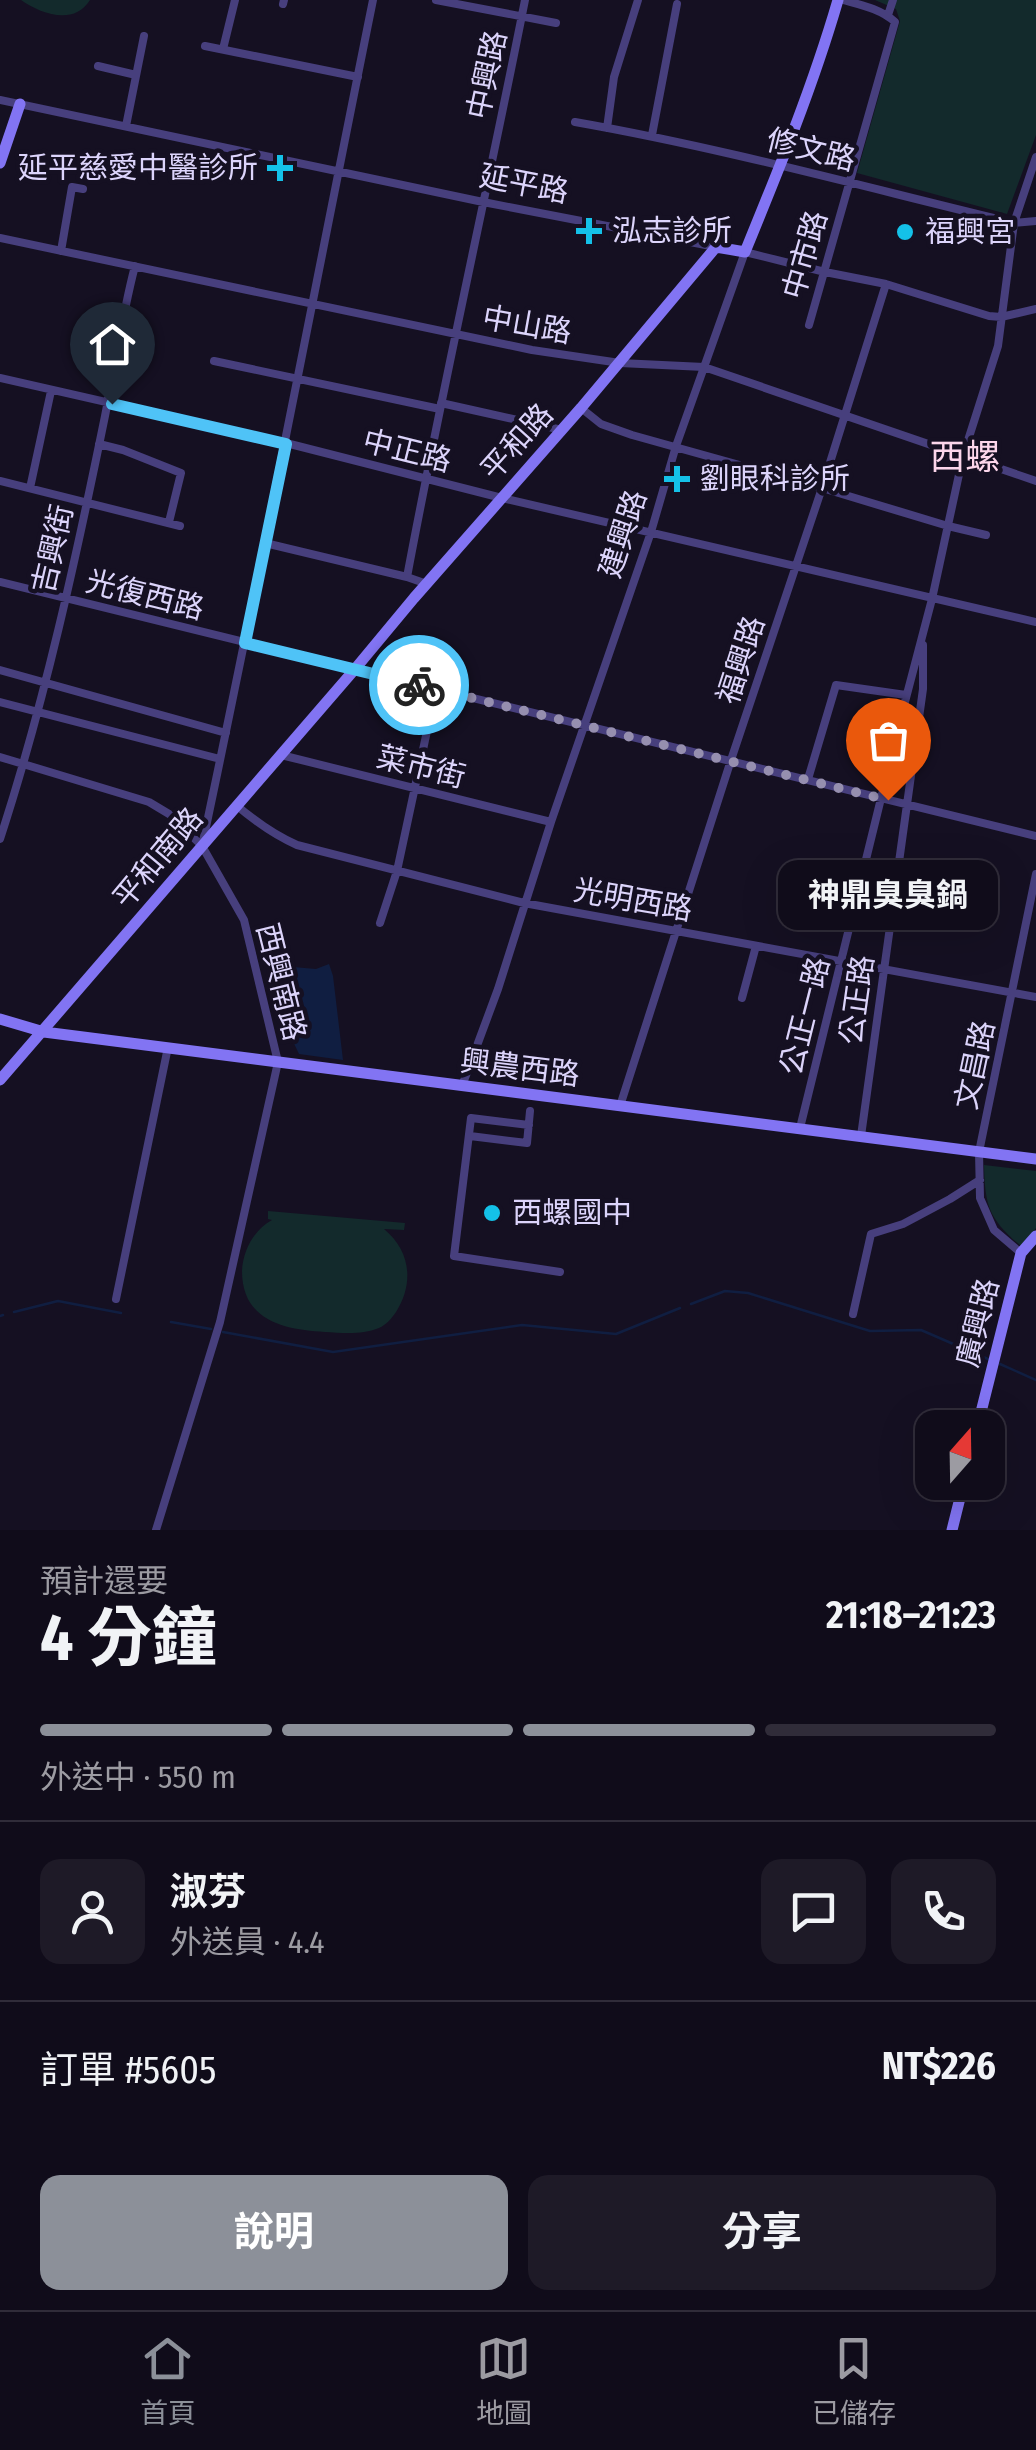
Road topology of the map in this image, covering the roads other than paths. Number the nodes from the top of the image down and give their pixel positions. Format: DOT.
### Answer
graph roads {
  1 [pos="235,0"];
  2 [pos="374,0"];
  3 [pos="436,0"];
  4 [pos="525,0"];
  5 [pos="638,0"];
  6 [pos="841,0"];
  7 [pos="894,0"];
  8 [pos="678,4"];
  9 [pos="888,15"];
  10 [pos="522,16"];
  11 [pos="556,23"];
  12 [pos="144,36"];
  13 [pos="205,46"];
  14 [pos="224,49"];
  15 [pos="98,66"];
  16 [pos="136,75"];
  17 [pos="358,77"];
  18 [pos="0,100"];
  19 [pos="20,104"];
  20 [pos="575,122"];
  21 [pos="126,126"];
  22 [pos="607,128"];
  23 [pos="652,136"];
  24 [pos="1036,157"];
  25 [pos="0,163"];
  26 [pos="781,166"];
  27 [pos="339,171"];
  28 [pos="848,183"];
  29 [pos="83,189"];
  30 [pos="483,202"];
  31 [pos="1036,222"];
  32 [pos="1014,223"];
  33 [pos="0,238"];
  34 [pos="716,247"];
  35 [pos="61,251"];
  36 [pos="746,252"];
  37 [pos="135,266"];
  38 [pos="825,272"];
  39 [pos="886,284"];
  40 [pos="312,302"];
  41 [pos="1036,308"];
  42 [pos="1001,317"];
  43 [pos="809,325"];
  44 [pos="455,335"];
  45 [pos="214,361"];
  46 [pos="620,362"];
  47 [pos="704,367"];
  48 [pos="0,378"];
  49 [pos="298,379"];
  50 [pos="51,391"];
  51 [pos="107,403"];
  52 [pos="440,406"];
  53 [pos="581,408"];
  54 [pos="843,416"];
  55 [pos="562,430"];
  56 [pos="98,444"];
  57 [pos="286,444"];
  58 [pos="676,446"];
  59 [pos="964,456"];
  60 [pos="425,479"];
  61 [pos="0,481"];
  62 [pos="1036,481"];
  63 [pos="30,488"];
  64 [pos="822,488"];
  65 [pos="502,498"];
  66 [pos="87,502"];
  67 [pos="169,522"];
  68 [pos="180,526"];
  69 [pos="948,526"];
  70 [pos="651,532"];
  71 [pos="986,535"];
  72 [pos="265,543"];
  73 [pos="796,567"];
  74 [pos="407,578"];
  75 [pos="0,582"];
  76 [pos="427,584"];
  77 [pos="64,598"];
  78 [pos="932,599"];
  79 [pos="1036,622"];
  80 [pos="924,631"];
  81 [pos="245,643"];
  82 [pos="0,670"];
  83 [pos="355,670"];
  84 [pos="45,682"];
  85 [pos="436,689"];
  86 [pos="906,695"];
  87 [pos="0,702"];
  88 [pos="37,712"];
  89 [pos="584,725"];
  90 [pos="226,733"];
  91 [pos="280,755"];
  92 [pos="0,757"];
  93 [pos="220,760"];
  94 [pos="731,760"];
  95 [pos="24,764"];
  96 [pos="808,779"];
  97 [pos="414,789"];
  98 [pos="882,798"];
  99 [pos="906,804"];
  100 [pos="236,806"];
  101 [pos="551,822"];
  102 [pos="1036,836"];
  103 [pos="0,838"];
  104 [pos="202,846"];
  105 [pos="397,870"];
  106 [pos="1036,874"];
  107 [pos="524,903"];
  108 [pos="380,923"];
  109 [pos="677,931"];
  110 [pos="756,946"];
  111 [pos="842,961"];
  112 [pos="884,971"];
  113 [pos="1012,994"];
  114 [pos="1036,997"];
  115 [pos="742,998"];
  116 [pos="0,1019"];
  117 [pos="44,1032"];
  118 [pos="168,1047"];
  119 [pos="278,1062"];
  120 [pos="0,1080"];
  121 [pos="462,1086"];
  122 [pos="620,1106"];
  123 [pos="530,1112"];
  124 [pos="529,1125"];
  125 [pos="800,1128"];
  126 [pos="470,1136"];
  127 [pos="861,1136"];
  128 [pos="979,1152"];
  129 [pos="1036,1159"];
  130 [pos="980,1180"];
  131 [pos="1036,1236"];
  132 [pos="1021,1253"];
  133 [pos="560,1272"];
  134 [pos="116,1299"];
  135 [pos="853,1314"];
  136 [pos="982,1410"];
  137 [pos="960,1500"];
  138 [pos="156,1530"];
  139 [pos="952,1530"];
  1 -- 14 [label="street"];
  2 -- 17 [label="street"];
  3 -- 10 [label="street"];
  4 -- 10 [label="street, 中興路"];
  5 -- 22 [label="street"];
  6 -- 9 [label="street"];
  6 -- 26 [label="main road, 建興路"];
  7 -- 9 [label="street"];
  8 -- 23 [label="street"];
  9 -- 28 [label="street, 中市路"];
  10 -- 11 [label="street"];
  10 -- 30 [label="street, 中興路"];
  12 -- 16 [label="street"];
  13 -- 14 [label="street"];
  14 -- 17 [label="street"];
  15 -- 16 [label="street"];
  16 -- 21 [label="street"];
  17 -- 27 [label="street"];
  18 -- 19 [label="street, 延平路"];
  19 -- 21 [label="street, 延平路"];
  19 -- 25 [label="main road"];
  20 -- 22 [label="street, 修文路"];
  21 -- 27 [label="street, 延平路"];
  22 -- 23 [label="street, 修文路"];
  23 -- 26 [label="street, 修文路"];
  24 -- 32 [label="street, 公正路"];
  26 -- 28 [label="street, 修文路"];
  26 -- 36 [label="main road, 建興路"];
  27 -- 30 [label="street, 延平路"];
  27 -- 40 [label="street"];
  28 -- 32 [label="street, 修文路"];
  28 -- 38 [label="street, 中市路"];
  29 -- 35 [label="street"];
  30 -- 34 [label="street, 延平路"];
  30 -- 44 [label="street, 中興路"];
  31 -- 32 [label="street, 修文路"];
  32 -- 42 [label="street, 公正路"];
  33 -- 35 [label="street, 中山路"];
  34 -- 36 [label="main road, 延平路"];
  34 -- 46 [label="main road, 平和路"];
  35 -- 37 [label="street, 中山路"];
  36 -- 38 [label="street, 延平路"];
  36 -- 47 [label="street, 建興路"];
  37 -- 40 [label="street, 中山路"];
  37 -- 51 [label="street, 吉興街"];
  38 -- 39 [label="street, 延平路"];
  38 -- 43 [label="street, 中市路"];
  39 -- 42 [label="street, 延平路"];
  39 -- 54 [label="street, 福興路"];
  40 -- 44 [label="street, 中山路"];
  40 -- 49 [label="street"];
  41 -- 42 [label="street, 延平路"];
  42 -- 59 [label="street, 公正路"];
  44 -- 46 [label="street, 中山路"];
  44 -- 52 [label="street, 中興路"];
  45 -- 49 [label="street"];
  46 -- 47 [label="street, 中山路"];
  46 -- 53 [label="main road, 平和路"];
  47 -- 54 [label="street, 中山路"];
  47 -- 58 [label="street, 建興路"];
  48 -- 50 [label="street, 中正路"];
  49 -- 52 [label="street"];
  49 -- 57 [label="street"];
  50 -- 51 [label="street, 中正路"];
  50 -- 63 [label="street"];
  51 -- 56 [label="street, 吉興街"];
  51 -- 57 [label="street, 中正路"];
  52 -- 55 [label="street"];
  52 -- 60 [label="street, 中興路"];
  53 -- 55 [label="main road, 平和路"];
  53 -- 58 [label="street"];
  54 -- 59 [label="street, 中山路"];
  54 -- 64 [label="street, 福興路"];
  55 -- 65 [label="main road, 平和路"];
  56 -- 66 [label="street, 吉興街"];
  56 -- 67 [label="street"];
  57 -- 60 [label="street, 中正路"];
  57 -- 72 [label="street"];
  58 -- 64 [label="street"];
  58 -- 70 [label="street, 建興路"];
  59 -- 62 [label="street, 中山路"];
  59 -- 69 [label="street, 公正路"];
  60 -- 65 [label="street, 中正路"];
  60 -- 74 [label="street, 中興路"];
  61 -- 63 [label="street"];
  63 -- 66 [label="street"];
  64 -- 69 [label="street"];
  64 -- 73 [label="street, 福興路"];
  65 -- 70 [label="street, 中正路"];
  65 -- 76 [label="main road, 平和路"];
  66 -- 67 [label="street"];
  66 -- 77 [label="street, 吉興街"];
  67 -- 68 [label="street"];
  69 -- 71 [label="street"];
  69 -- 78 [label="street, 公正路"];
  70 -- 73 [label="street, 中正路"];
  70 -- 89 [label="street, 建興路"];
  72 -- 74 [label="street"];
  72 -- 81 [label="street"];
  73 -- 78 [label="street, 中正路"];
  73 -- 94 [label="street, 福興路"];
  74 -- 76 [label="street"];
  75 -- 77 [label="street, 光復西路"];
  76 -- 83 [label="main road, 平和路"];
  77 -- 81 [label="street, 光復西路"];
  77 -- 84 [label="street, 吉興街"];
  78 -- 79 [label="street, 中正路"];
  78 -- 80 [label="street, 公正路"];
  80 -- 86 [label="street, 公正路"];
  80 -- 99 [label="street, 公正路"];
  81 -- 83 [label="street, 光復西路"];
  81 -- 90 [label="street"];
  82 -- 84 [label="street"];
  83 -- 85 [label="street, 光復西路"];
  83 -- 91 [label="main road, 平和南路"];
  84 -- 88 [label="street, 吉興街"];
  84 -- 90 [label="street"];
  85 -- 89 [label="street, 光復西路"];
  85 -- 97 [label="street"];
  86 -- 96 [label="street"];
  86 -- 98 [label="street, 公正路"];
  87 -- 88 [label="street"];
  88 -- 93 [label="street"];
  88 -- 95 [label="street, 吉興街"];
  89 -- 94 [label="street, 光復西路"];
  89 -- 101 [label="street, 建興路"];
  90 -- 93 [label="street"];
  91 -- 97 [label="street, 菜市街"];
  91 -- 100 [label="main road, 平和南路"];
  92 -- 95 [label="street, 西興南路"];
  93 -- 104 [label="street"];
  94 -- 96 [label="street, 光復西路"];
  94 -- 109 [label="street, 福興路"];
  95 -- 103 [label="street, 吉興街"];
  95 -- 104 [label="street, 西興南路"];
  96 -- 98 [label="street, 光復西路"];
  97 -- 101 [label="street, 菜市街"];
  97 -- 105 [label="street"];
  98 -- 99 [label="street, 光復西路"];
  98 -- 111 [label="street, 公正一路"];
  99 -- 102 [label="street, 光復西路"];
  99 -- 112 [label="street, 公正路"];
  100 -- 104 [label="main road, 平和南路"];
  100 -- 105 [label="street, 光明西路"];
  101 -- 107 [label="street, 建興路"];
  104 -- 117 [label="main road, 平和南路"];
  104 -- 119 [label="street, 西興南路"];
  105 -- 107 [label="street, 光明西路"];
  105 -- 108 [label="street"];
  106 -- 113 [label="street, 文昌路"];
  107 -- 109 [label="street, 光明西路"];
  107 -- 121 [label="street, 建興路"];
  109 -- 110 [label="street, 光明西路"];
  109 -- 122 [label="street, 福興路"];
  110 -- 111 [label="street, 光明西路"];
  110 -- 115 [label="street"];
  111 -- 112 [label="street, 光明西路"];
  111 -- 125 [label="street, 公正一路"];
  112 -- 113 [label="street, 光明西路"];
  112 -- 127 [label="street, 公正路"];
  113 -- 114 [label="street, 光明西路"];
  113 -- 128 [label="street, 文昌路"];
  116 -- 117 [label="main road, 興農西路"];
  117 -- 118 [label="main road, 興農西路"];
  117 -- 120 [label="main road, 平和南路"];
  118 -- 119 [label="main road, 興農西路"];
  118 -- 134 [label="street"];
  119 -- 121 [label="main road, 興農西路"];
  119 -- 138 [label="street, 西興南路"];
  121 -- 122 [label="main road, 興農西路"];
  122 -- 125 [label="main road, 興農西路"];
  123 -- 124 [label="street"];
  124 -- 126 [label="street"];
  124 -- 126 [label="street"];
  125 -- 127 [label="main road, 興農西路"];
  126 -- 133 [label="street"];
  127 -- 128 [label="main road, 興農西路"];
  128 -- 129 [label="main road, 興農西路"];
  128 -- 130 [label="street, 文昌路"];
  130 -- 132 [label="street, 文昌路"];
  130 -- 135 [label="street"];
  131 -- 132 [label="main road, 廣興路"];
  132 -- 136 [label="main road, 廣興路"];
  137 -- 139 [label="main road"];
}
